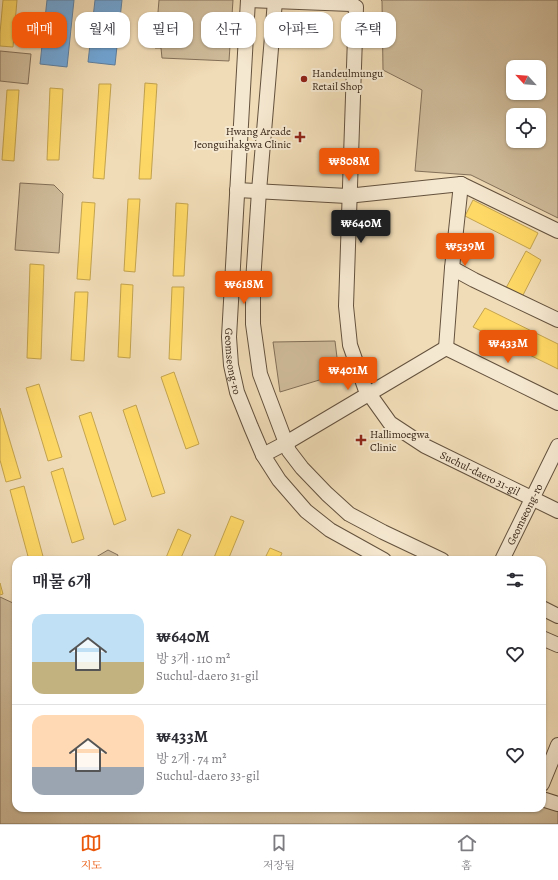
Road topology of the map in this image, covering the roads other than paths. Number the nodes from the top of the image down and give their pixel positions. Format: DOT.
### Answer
graph roads {
  1 [pos="248,0"];
  2 [pos="275,1"];
  3 [pos="461,184"];
  4 [pos="237,190"];
  5 [pos="259,191"];
  6 [pos="350,195"];
  7 [pos="558,231"];
  8 [pos="452,268"];
  9 [pos="558,320"];
  10 [pos="446,348"];
  11 [pos="369,394"];
  12 [pos="558,403"];
  13 [pos="286,443"];
  14 [pos="558,446"];
  15 [pos="263,455"];
  16 [pos="532,499"];
  17 [pos="558,511"];
  18 [pos="377,556"];
  19 [pos="434,556"];
  20 [pos="504,556"];
  21 [pos="546,610"];
  22 [pos="558,616"];
  23 [pos="546,640"];
  24 [pos="558,645"];
  25 [pos="558,744"];
  26 [pos="546,774"];
  27 [pos="546,800"];
  28 [pos="558,804"];
  1 -- 2 [label="street, Suchul-daero 31-gil"];
  1 -- 4 [label="street, Geomseong-ro"];
  2 -- 5 [label="street"];
  2 -- 6 [label="street, Suchul-daero 31-gil"];
  3 -- 6 [label="street"];
  3 -- 7 [label="street"];
  3 -- 8 [label="street"];
  4 -- 5 [label="street"];
  4 -- 15 [label="street, Geomseong-ro"];
  5 -- 6 [label="street"];
  5 -- 13 [label="street"];
  6 -- 11 [label="street, Suchul-daero 31-gil"];
  8 -- 9 [label="street"];
  8 -- 10 [label="street"];
  10 -- 11 [label="street"];
  10 -- 12 [label="street"];
  11 -- 13 [label="street"];
  11 -- 16 [label="street, Suchul-daero 31-gil"];
  13 -- 15 [label="street"];
  13 -- 19 [label="street"];
  14 -- 16 [label="street, Geomseong-ro"];
  15 -- 18 [label="street, Geomseong-ro"];
  16 -- 17 [label="street, Suchul-daero 31-gil"];
  16 -- 20 [label="street, Geomseong-ro"];
  21 -- 22 [label="street"];
  23 -- 24 [label="street"];
  25 -- 26 [label="street"];
  27 -- 28 [label="street"];
}
